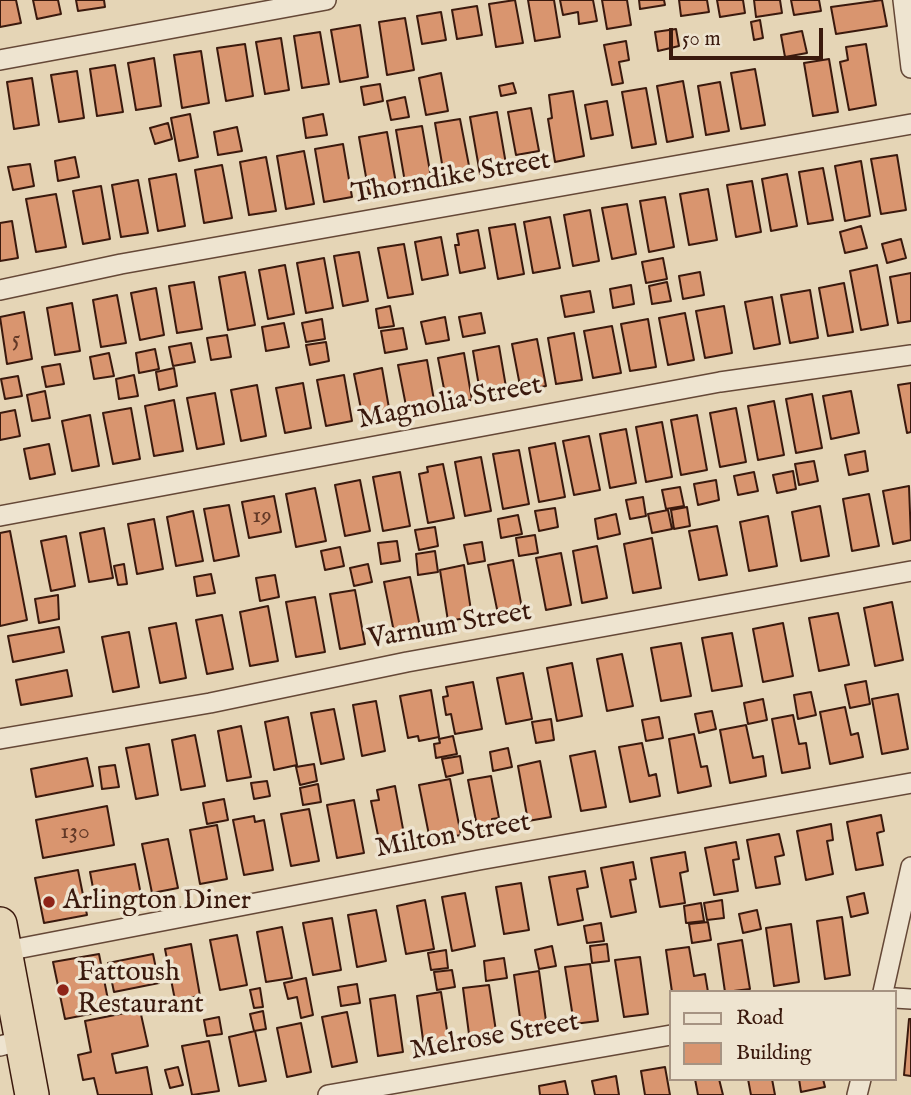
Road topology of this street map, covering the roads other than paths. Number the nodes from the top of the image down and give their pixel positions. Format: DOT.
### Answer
graph roads {
  1 [pos="326,0"];
  2 [pos="902,0"];
  3 [pos="0,60"];
  4 [pos="911,68"];
  5 [pos="911,124"];
  6 [pos="0,290"];
  7 [pos="911,355"];
  8 [pos="0,516"];
  9 [pos="911,571"];
  10 [pos="0,739"];
  11 [pos="911,783"];
  12 [pos="911,867"];
  13 [pos="3,938"];
  14 [pos="883,990"];
  15 [pos="670,1035"];
  16 [pos="11,1043"];
  17 [pos="32,1095"];
  18 [pos="328,1095"];
  1 -- 3 [label="street"];
  2 -- 4 [label="street"];
  5 -- 6 [label="street, Thorndike Street"];
  7 -- 8 [label="street, Magnolia Street"];
  9 -- 10 [label="street, Varnum Street"];
  11 -- 13 [label="street, Milton Street"];
  12 -- 14 [label="street"];
  13 -- 16 [label="highway"];
  15 -- 18 [label="street, Melrose Street"];
  16 -- 17 [label="highway"];
}
